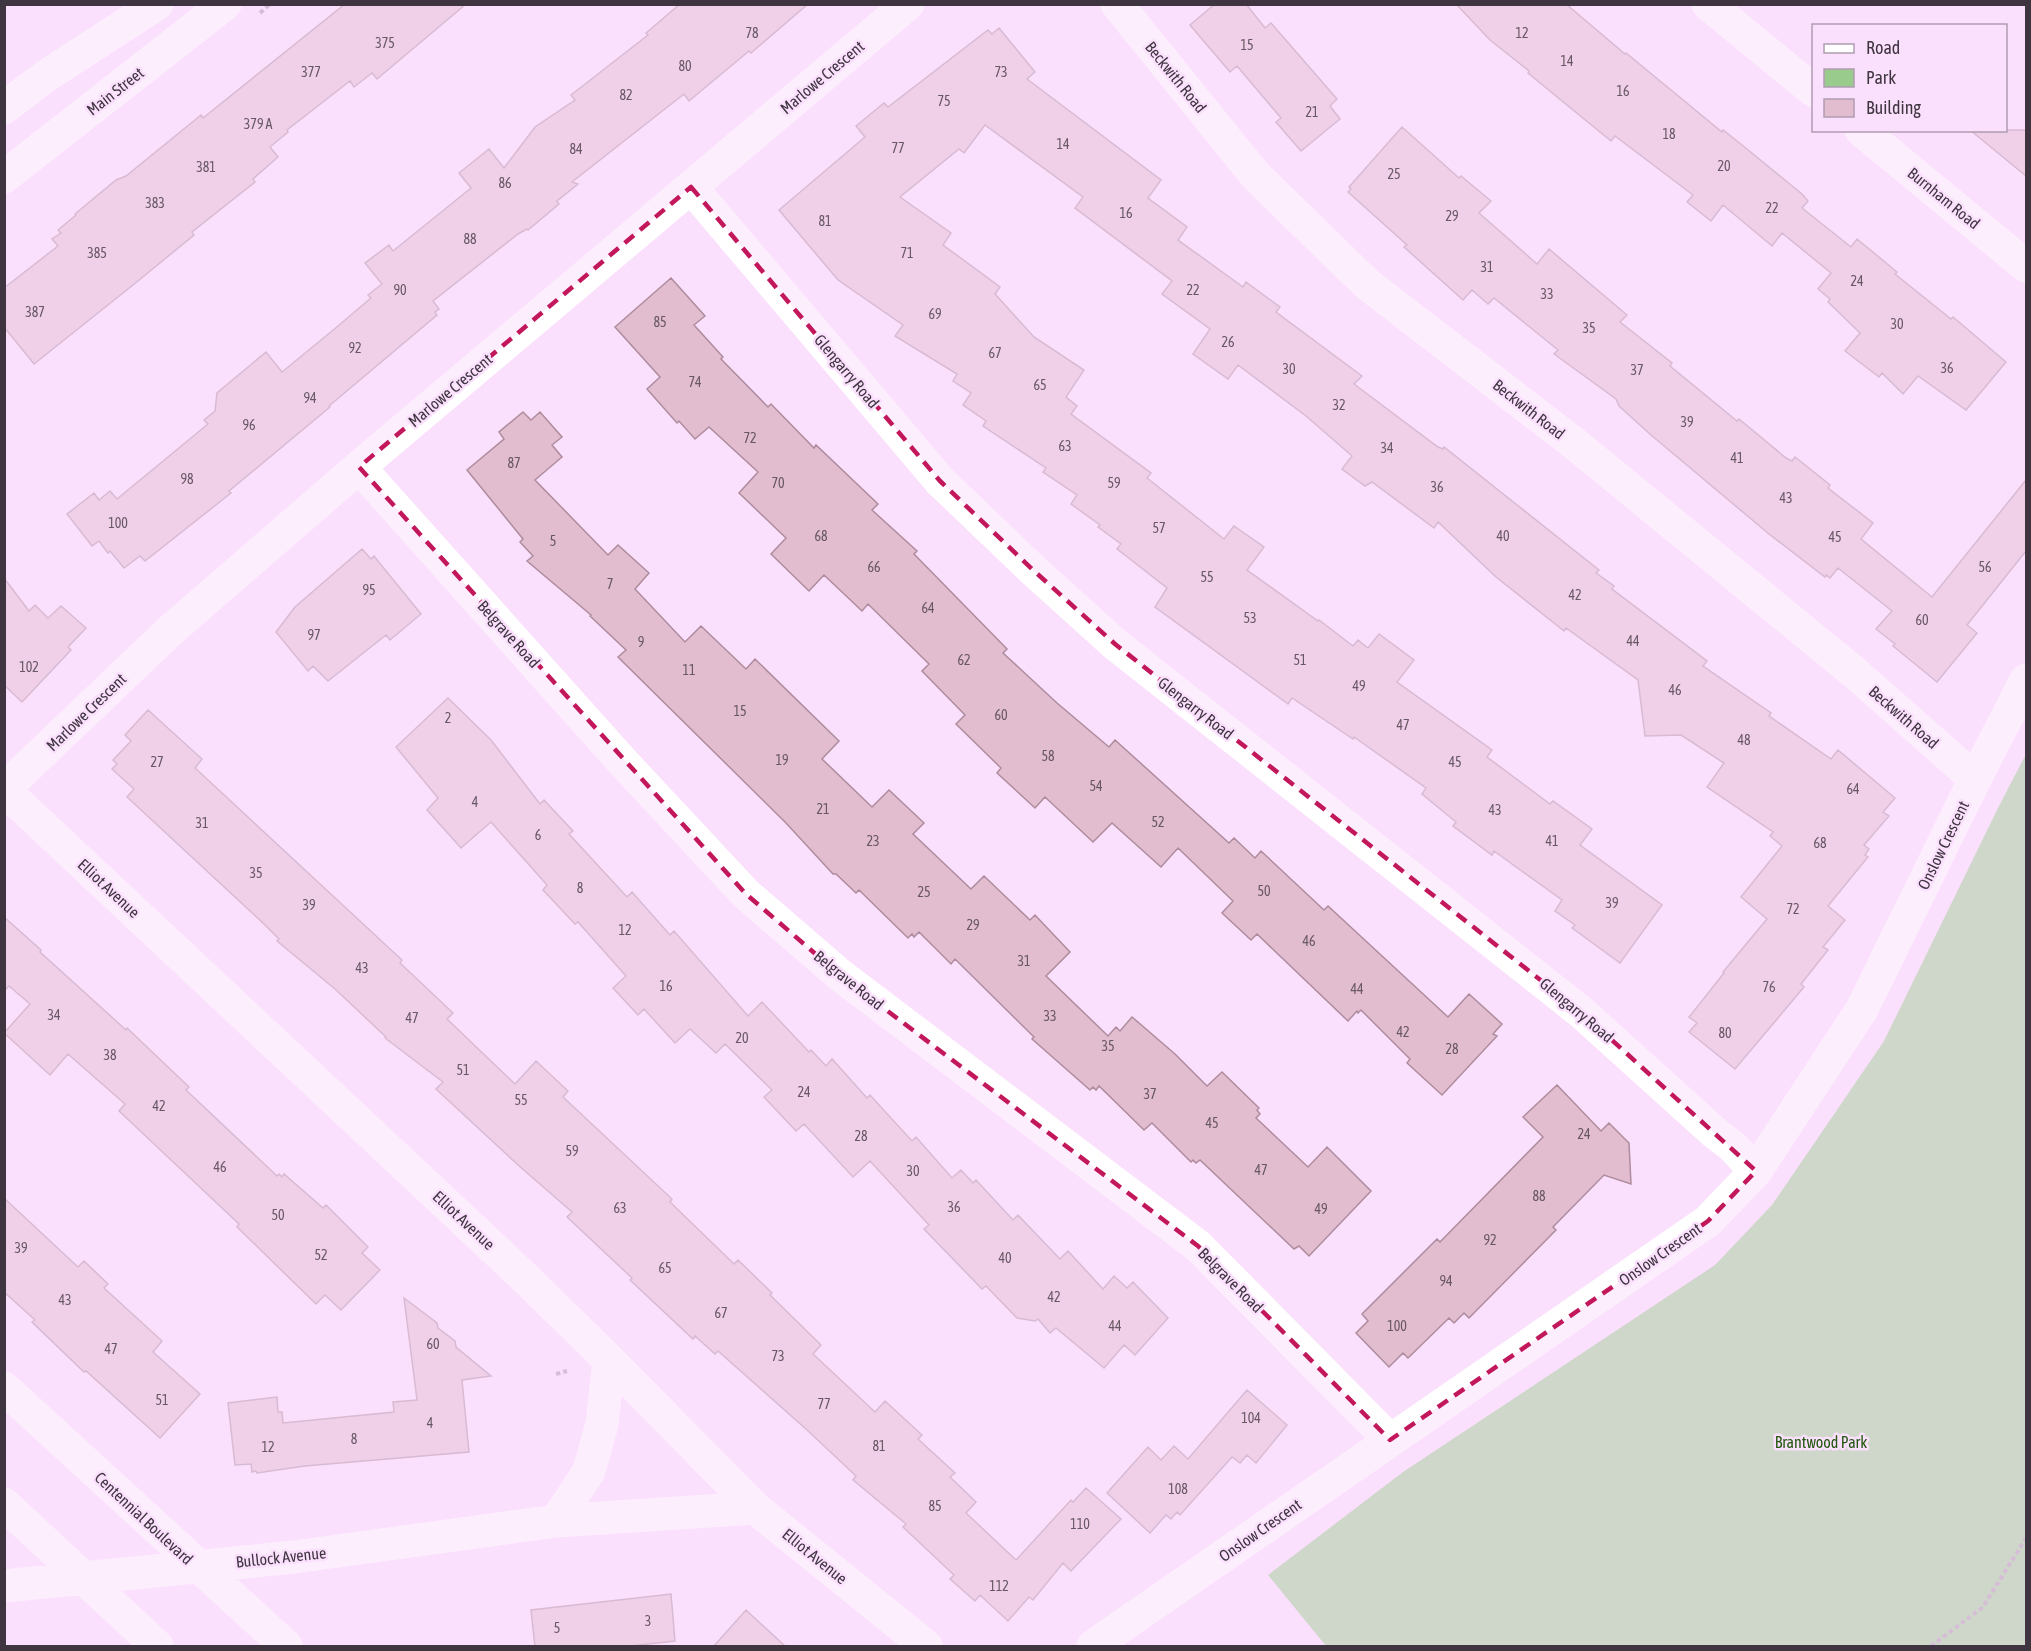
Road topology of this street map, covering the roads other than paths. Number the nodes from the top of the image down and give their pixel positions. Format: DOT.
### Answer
graph roads {
  1 [pos="157,4"];
  2 [pos="225,4"];
  3 [pos="908,4"];
  4 [pos="1117,4"];
  5 [pos="1708,4"];
  6 [pos="1812,89"];
  7 [pos="4,108"];
  8 [pos="1864,132"];
  9 [pos="4,177"];
  10 [pos="691,187"];
  11 [pos="2026,266"];
  12 [pos="359,467"];
  13 [pos="2026,680"];
  14 [pos="1975,778"];
  15 [pos="4,790"];
  16 [pos="1756,1171"];
  17 [pos="609,1360"];
  18 [pos="4,1388"];
  19 [pos="1390,1440"];
  20 [pos="4,1504"];
  21 [pos="755,1508"];
  22 [pos="556,1521"];
  23 [pos="197,1566"];
  24 [pos="85,1578"];
  25 [pos="4,1586"];
  26 [pos="157,1647"];
  27 [pos="286,1647"];
  28 [pos="926,1647"];
  29 [pos="1093,1647"];
  1 -- 7 [label="street"];
  2 -- 9 [label="street, Main Street"];
  3 -- 10 [label="street, Marlowe Crescent"];
  4 -- 14 [label="street, Beckwith Road"];
  5 -- 6 [label="street"];
  8 -- 11 [label="street, Burnham Road"];
  10 -- 12 [label="street, Marlowe Crescent"];
  10 -- 16 [label="street, Glengarry Road"];
  12 -- 15 [label="street, Marlowe Crescent"];
  12 -- 19 [label="street, Belgrave Road"];
  13 -- 14 [label="street, Onslow Crescent"];
  14 -- 16 [label="street, Onslow Crescent"];
  15 -- 17 [label="street, Elliot Avenue"];
  16 -- 19 [label="street, Onslow Crescent"];
  17 -- 21 [label="street, Elliot Avenue"];
  17 -- 22 [label="street"];
  18 -- 23 [label="street, Centennial Boulevard"];
  19 -- 29 [label="street, Onslow Crescent"];
  20 -- 24 [label="street"];
  21 -- 22 [label="street, Bullock Avenue"];
  21 -- 28 [label="street, Elliot Avenue"];
  22 -- 23 [label="street, Bullock Avenue"];
  23 -- 24 [label="street, Bullock Avenue"];
  23 -- 27 [label="street, Centennial Boulevard"];
  24 -- 25 [label="street, Bullock Avenue"];
  24 -- 26 [label="street"];
}
